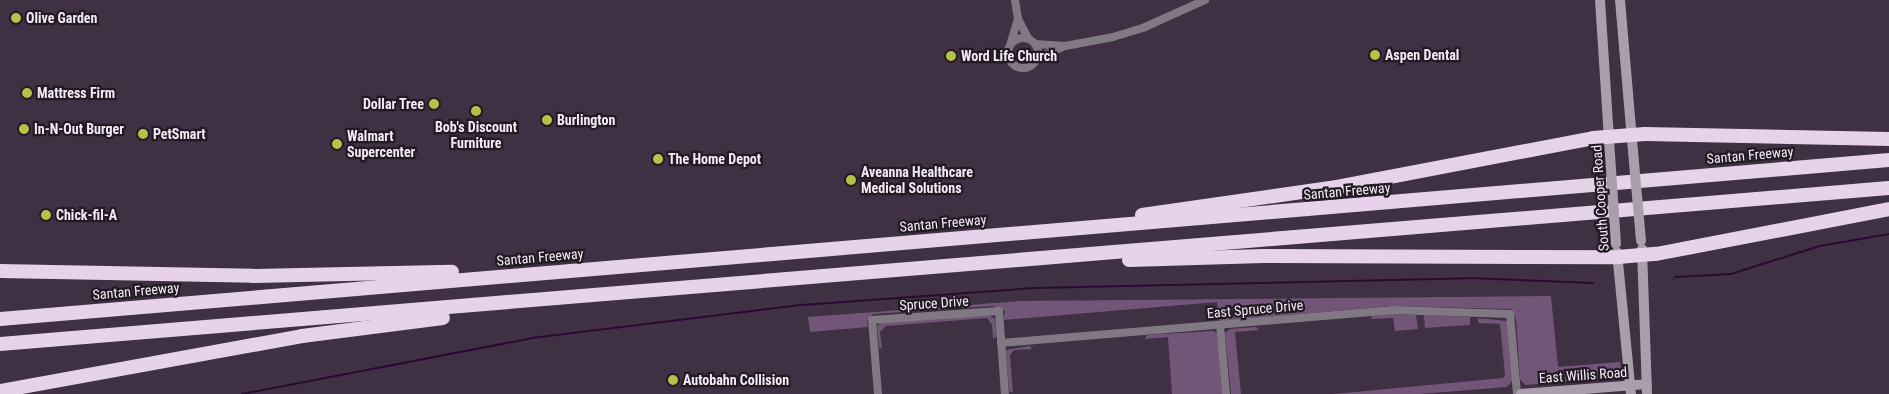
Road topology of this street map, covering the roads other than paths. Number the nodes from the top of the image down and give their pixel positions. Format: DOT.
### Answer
graph roads {
  1 [pos="1015,0"];
  2 [pos="1205,0"];
  3 [pos="1600,0"];
  4 [pos="1620,0"];
  5 [pos="1018,19"];
  6 [pos="1028,38"];
  7 [pos="1036,44"];
  8 [pos="1010,45"];
  9 [pos="1065,46"];
  10 [pos="1038,58"];
  11 [pos="1632,135"];
  12 [pos="1609,137"];
  13 [pos="1889,139"];
  14 [pos="1889,160"];
  15 [pos="1889,188"];
  16 [pos="1889,209"];
  17 [pos="1073,230"];
  18 [pos="1641,248"];
  19 [pos="1617,250"];
  20 [pos="992,262"];
  21 [pos="625,266"];
  22 [pos="0,271"];
  23 [pos="544,300"];
  24 [pos="0,319"];
  25 [pos="1220,325"];
  26 [pos="1002,343"];
  27 [pos="0,344"];
  28 [pos="1647,389"];
  29 [pos="1631,390"];
  30 [pos="0,391"];
  31 [pos="878,394"];
  32 [pos="1005,394"];
  33 [pos="1226,394"];
  34 [pos="1517,394"];
  35 [pos="1521,394"];
  1 -- 5 [label="street"];
  2 -- 9 [label="street"];
  3 -- 12 [label="main road, South Cooper Road"];
  4 -- 11 [label="main road"];
  5 -- 6 [label="street"];
  5 -- 8 [label="street"];
  6 -- 7 [label="street"];
  6 -- 8 [label="street"];
  7 -- 9 [label="street"];
  7 -- 10 [label="street"];
  8 -- 10 [label="street"];
  9 -- 10 [label="street"];
  11 -- 12 [label="highway"];
  11 -- 13 [label="highway"];
  11 -- 18 [label="main road, bridge"];
  12 -- 17 [label="highway"];
  12 -- 19 [label="main road, South Cooper Road, bridge"];
  14 -- 17 [label="highway, Santan Freeway"];
  15 -- 20 [label="highway"];
  16 -- 18 [label="highway"];
  17 -- 21 [label="highway, Santan Freeway"];
  18 -- 19 [label="highway"];
  18 -- 28 [label="main road"];
  19 -- 20 [label="highway"];
  19 -- 29 [label="main road, South Cooper Road"];
  20 -- 23 [label="highway"];
  21 -- 22 [label="highway"];
  21 -- 24 [label="highway, Santan Freeway"];
  23 -- 27 [label="highway"];
  23 -- 30 [label="highway"];
  25 -- 26 [label="street, East Spruce Drive"];
  25 -- 33 [label="street"];
  25 -- 34 [label="street, East Spruce Drive"];
  26 -- 31 [label="street, Spruce Drive"];
  26 -- 32 [label="street"];
  28 -- 29 [label="main road, East Willis Road"];
  29 -- 35 [label="main road, East Willis Road"];
}
